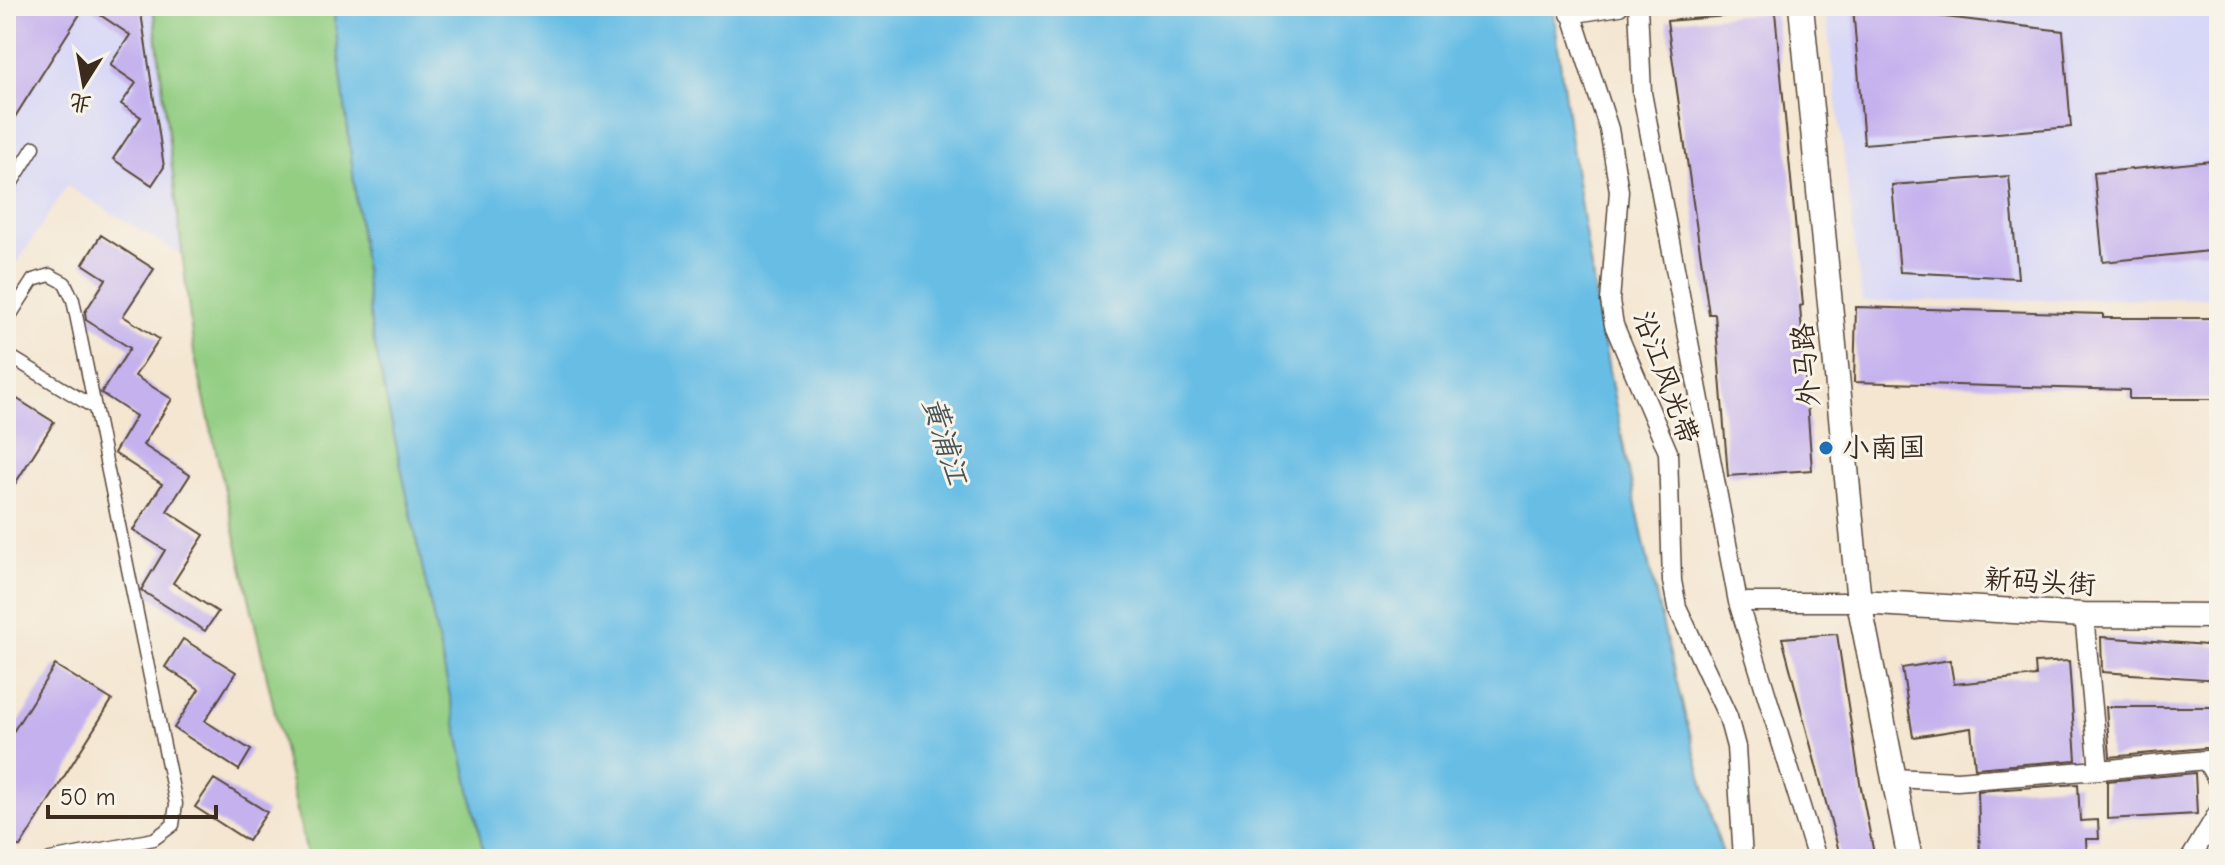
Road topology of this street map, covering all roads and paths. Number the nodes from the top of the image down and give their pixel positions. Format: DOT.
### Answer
graph roads {
  1 [pos="1619,6"];
  2 [pos="1638,6"];
  3 [pos="1801,6"];
  4 [pos="1570,10"];
  5 [pos="34,147"];
  6 [pos="6,192"];
  7 [pos="6,322"];
  8 [pos="6,354"];
  9 [pos="95,408"];
  10 [pos="1738,602"];
  11 [pos="1859,602"];
  12 [pos="2084,615"];
  13 [pos="2219,616"];
  14 [pos="2099,770"];
  15 [pos="1892,778"];
  16 [pos="2219,783"];
  17 [pos="2219,811"];
  18 [pos="50,859"];
  19 [pos="1743,859"];
  20 [pos="1817,859"];
  21 [pos="1910,859"];
  22 [pos="2190,859"];
  1 -- 4 [label="street"];
  2 -- 10 [label="street"];
  3 -- 11 [label="street, 外马路"];
  4 -- 19 [label="street, 沿江风光带"];
  5 -- 6 [label="lane"];
  7 -- 9 [label="lane"];
  8 -- 9 [label="lane"];
  9 -- 18 [label="lane"];
  10 -- 11 [label="street"];
  10 -- 20 [label="street"];
  11 -- 12 [label="street, 新码头街"];
  11 -- 15 [label="street, 外马路"];
  12 -- 13 [label="street, 新码头街"];
  12 -- 14 [label="street"];
  14 -- 15 [label="street"];
  14 -- 16 [label="street"];
  15 -- 21 [label="street, 外马路"];
  17 -- 22 [label="street"];
}
